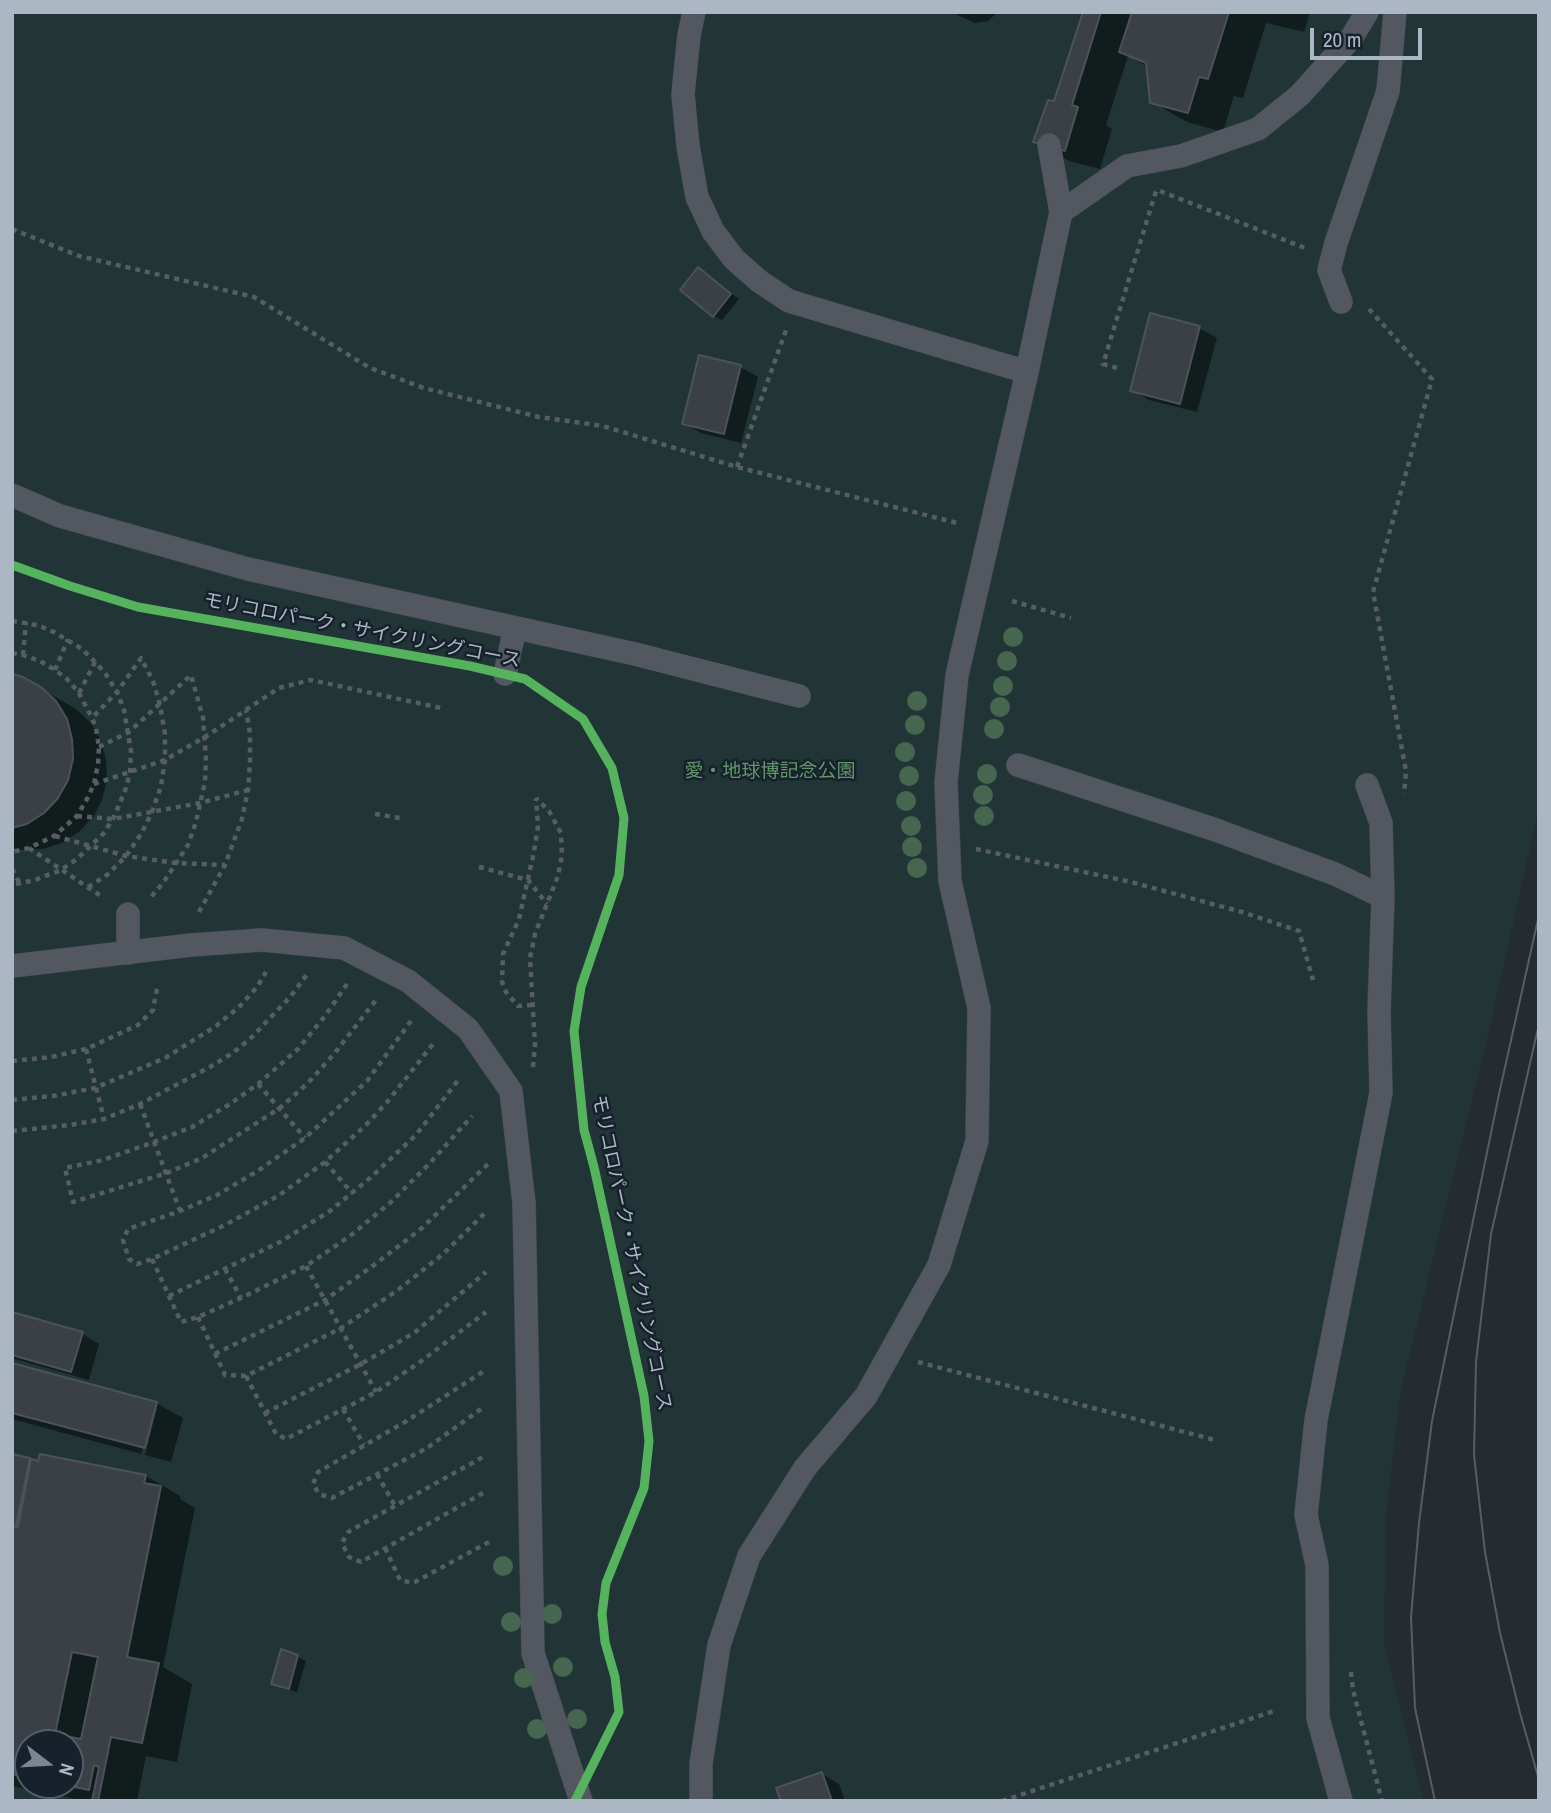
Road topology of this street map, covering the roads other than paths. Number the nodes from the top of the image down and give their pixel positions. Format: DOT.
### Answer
graph roads {
  1 [pos="694,12"];
  2 [pos="1367,12"];
  3 [pos="1395,12"];
  4 [pos="1049,145"];
  5 [pos="1061,212"];
  6 [pos="1341,302"];
  7 [pos="1027,372"];
  8 [pos="12,495"];
  9 [pos="515,628"];
  10 [pos="505,674"];
  11 [pos="799,695"];
  12 [pos="1018,765"];
  13 [pos="1367,785"];
  14 [pos="1383,897"];
  15 [pos="128,914"];
  16 [pos="128,953"];
  17 [pos="12,967"];
  18 [pos="581,1801"];
  19 [pos="701,1801"];
  20 [pos="1341,1801"];
  1 -- 7 [label="lane"];
  2 -- 5 [label="lane"];
  3 -- 6 [label="lane"];
  4 -- 5 [label="lane"];
  5 -- 7 [label="lane"];
  7 -- 19 [label="lane"];
  8 -- 9 [label="lane"];
  9 -- 10 [label="lane"];
  9 -- 11 [label="lane"];
  12 -- 14 [label="lane"];
  13 -- 14 [label="lane"];
  14 -- 20 [label="lane"];
  15 -- 16 [label="lane"];
  16 -- 17 [label="lane"];
  16 -- 18 [label="lane"];
}
